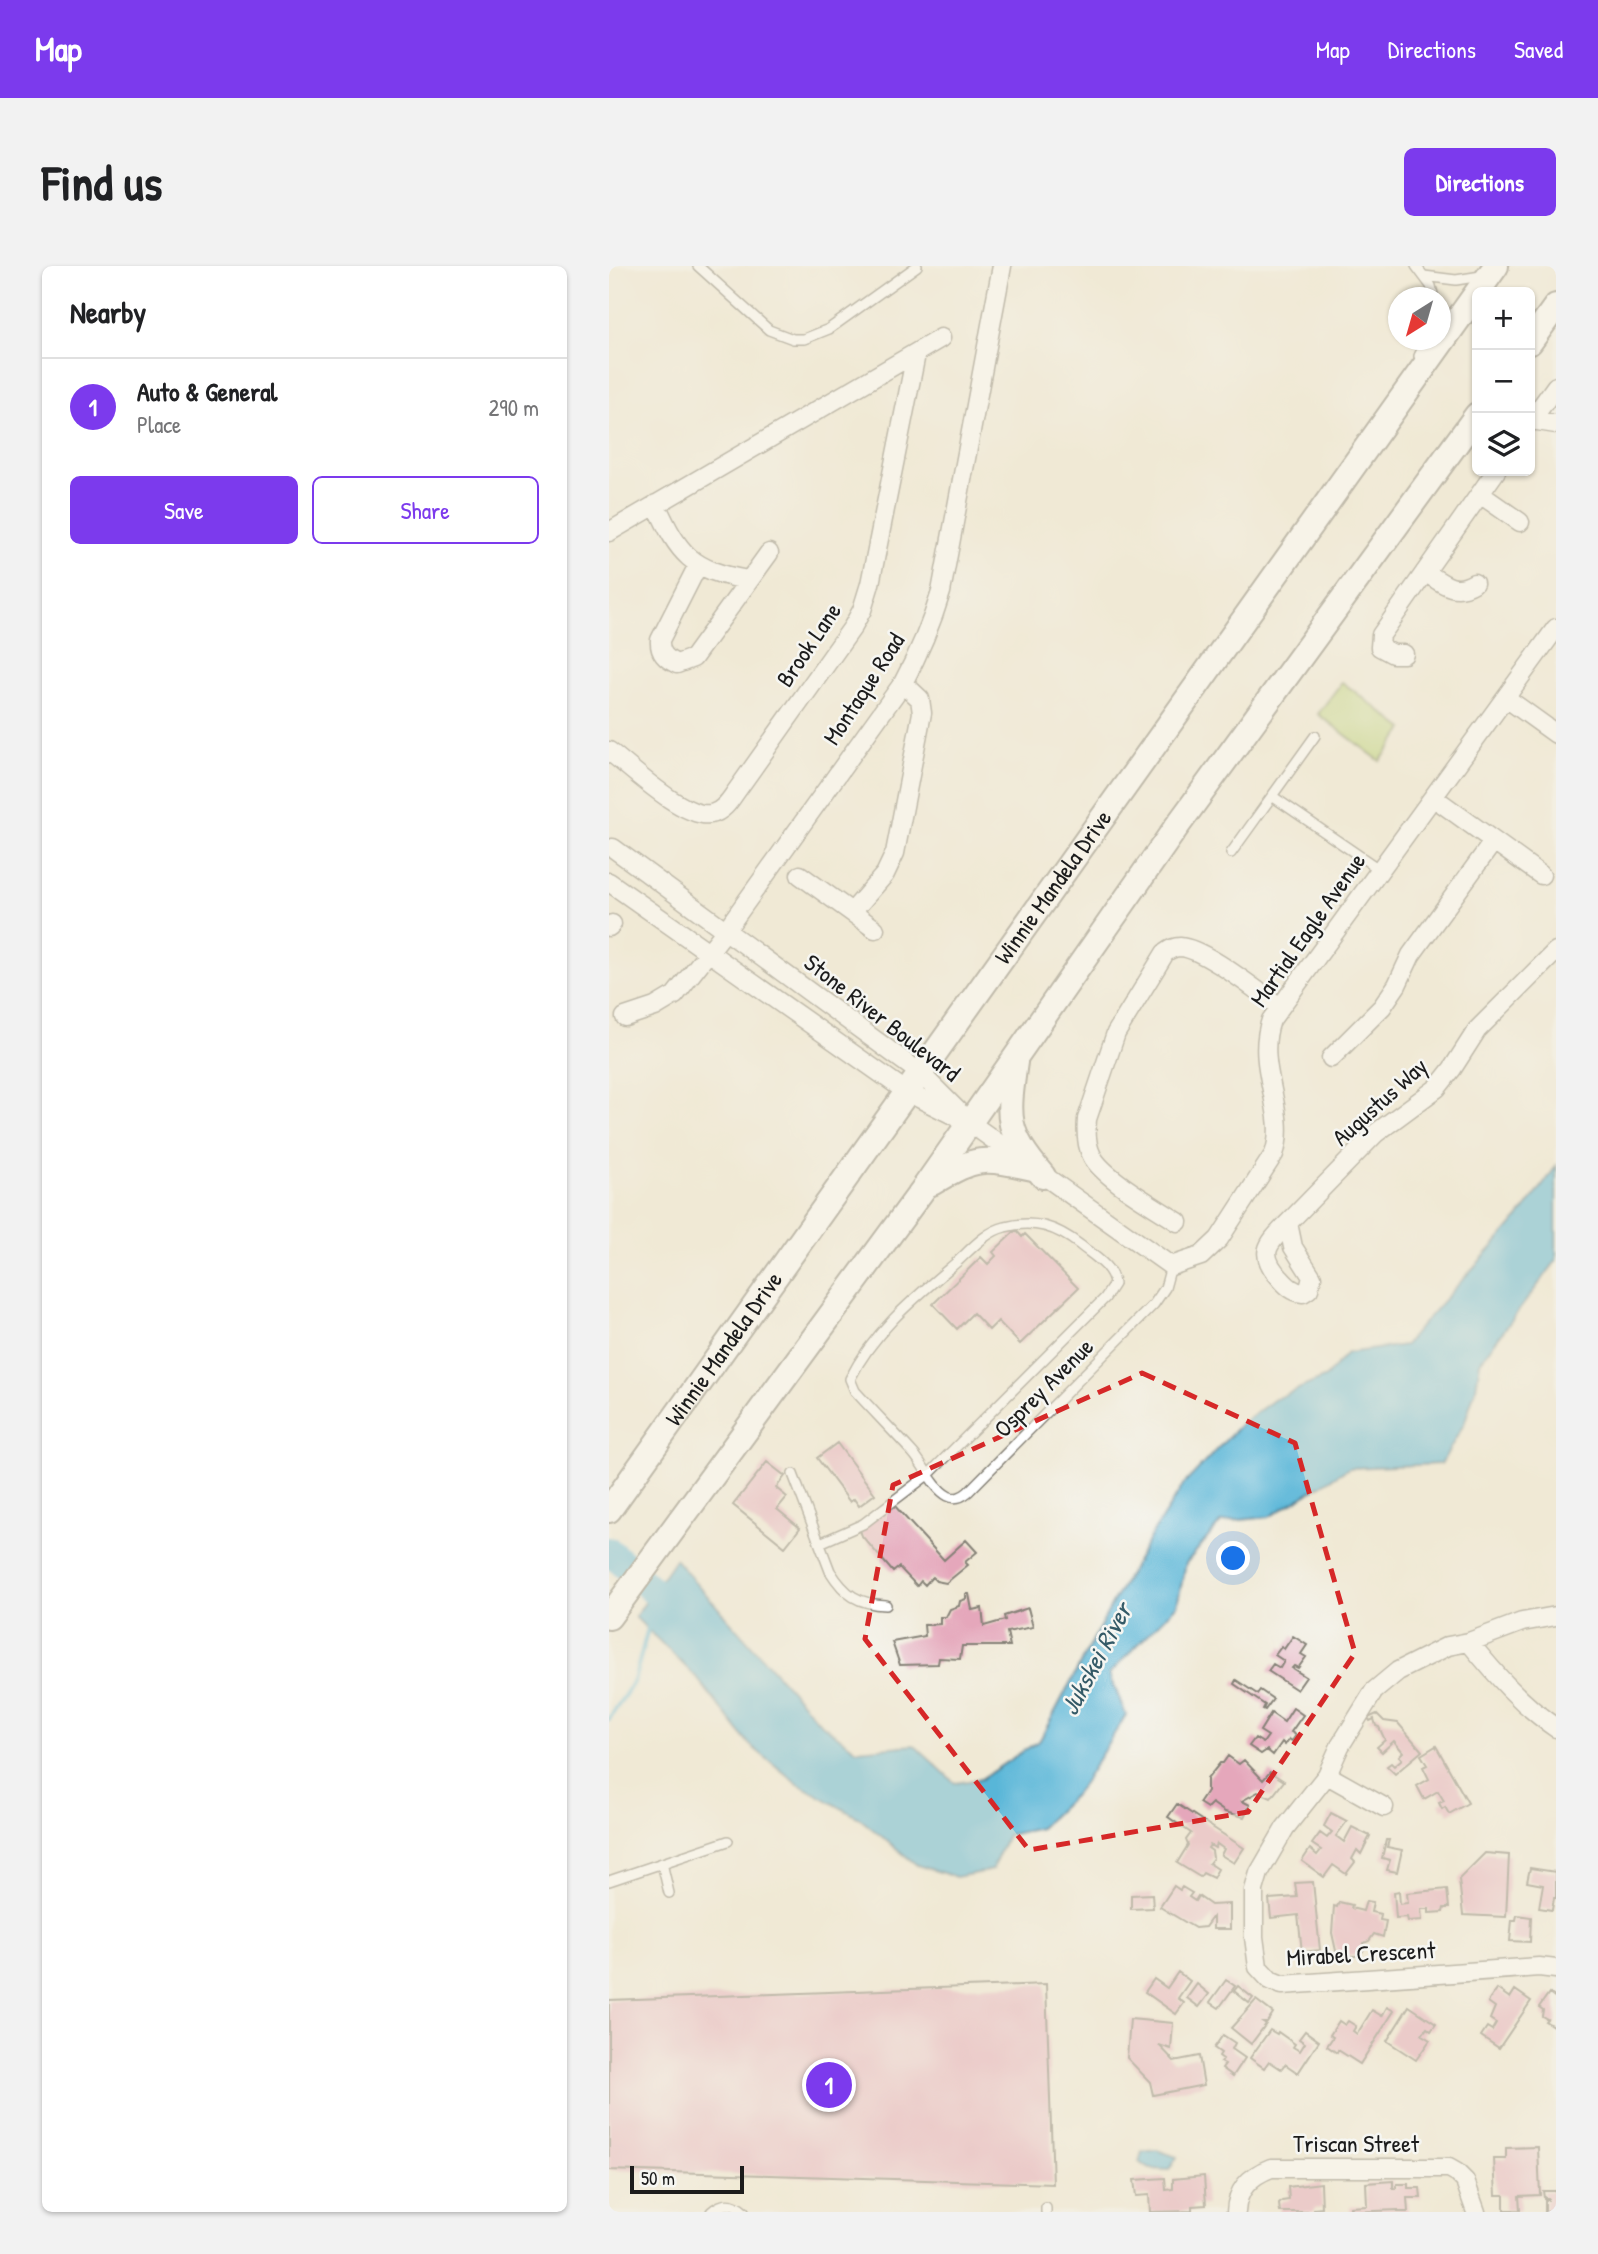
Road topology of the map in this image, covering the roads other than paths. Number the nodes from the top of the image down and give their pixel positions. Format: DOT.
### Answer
graph roads {
  1 [pos="698,266"];
  2 [pos="917,266"];
  3 [pos="1002,266"];
  4 [pos="1416,266"];
  5 [pos="1493,270"];
  6 [pos="1424,276"];
  7 [pos="1431,287"];
  8 [pos="1556,306"];
  9 [pos="1535,335"];
  10 [pos="941,338"];
  11 [pos="1422,350"];
  12 [pos="916,354"];
  13 [pos="1556,386"];
  14 [pos="1535,414"];
  15 [pos="1388,417"];
  16 [pos="1472,422"];
  17 [pos="1535,422"];
  18 [pos="1556,424"];
  19 [pos="1492,476"];
  20 [pos="1479,494"];
  21 [pos="656,504"];
  22 [pos="1520,522"];
  23 [pos="609,531"];
  24 [pos="769,552"];
  25 [pos="698,565"];
  26 [pos="1425,572"];
  27 [pos="748,580"];
  28 [pos="1474,583"];
  29 [pos="1556,628"];
  30 [pos="1404,654"];
  31 [pos="902,683"];
  32 [pos="1507,698"];
  33 [pos="1556,734"];
  34 [pos="1315,736"];
  35 [pos="609,751"];
  36 [pos="1272,796"];
  37 [pos="1433,797"];
  38 [pos="1493,842"];
  39 [pos="613,848"];
  40 [pos="1231,853"];
  41 [pos="1380,870"];
  42 [pos="800,875"];
  43 [pos="1541,875"];
  44 [pos="609,882"];
  45 [pos="852,912"];
  46 [pos="875,929"];
  47 [pos="726,930"];
  48 [pos="710,951"];
  49 [pos="1556,951"];
  50 [pos="1280,1007"];
  51 [pos="625,1017"];
  52 [pos="1015,1058"];
  53 [pos="1331,1058"];
  54 [pos="913,1083"];
  55 [pos="970,1123"];
  56 [pos="1038,1172"];
  57 [pos="924,1188"];
  58 [pos="1178,1222"];
  59 [pos="1288,1223"];
  60 [pos="1299,1257"];
  61 [pos="1171,1266"];
  62 [pos="1279,1278"];
  63 [pos="793,1474"];
  64 [pos="929,1474"];
  65 [pos="612,1505"];
  66 [pos="820,1543"];
  67 [pos="886,1605"];
  68 [pos="1556,1616"];
  69 [pos="609,1617"];
  70 [pos="1469,1642"];
  71 [pos="1556,1728"];
  72 [pos="1327,1775"];
  73 [pos="1384,1807"];
  74 [pos="728,1842"];
  75 [pos="662,1863"];
  76 [pos="609,1881"];
  77 [pos="669,1893"];
  78 [pos="1556,1969"];
  79 [pos="711,2212"];
  80 [pos="744,2212"];
  81 [pos="1237,2212"];
  82 [pos="1476,2212"];
  1 -- 2 [label="lane"];
  3 -- 31 [label="street, Montaque Road"];
  4 -- 6 [label="lane"];
  5 -- 6 [label="lane"];
  5 -- 15 [label="main road, Winnie Mandela Drive"];
  6 -- 7 [label="lane"];
  8 -- 9 [label="main road"];
  10 -- 12 [label="street"];
  11 -- 15 [label="lane"];
  12 -- 21 [label="street"];
  12 -- 35 [label="street, Brook Lane"];
  13 -- 14 [label="street"];
  15 -- 54 [label="main road, Winnie Mandela Drive"];
  16 -- 52 [label="main road"];
  17 -- 18 [label="street"];
  19 -- 20 [label="street"];
  20 -- 22 [label="street"];
  20 -- 26 [label="street"];
  21 -- 23 [label="street"];
  21 -- 25 [label="street"];
  24 -- 27 [label="street"];
  25 -- 27 [label="street"];
  25 -- 27 [label="street"];
  26 -- 28 [label="street"];
  26 -- 30 [label="street"];
  29 -- 32 [label="street, Martial Eagle Avenue"];
  31 -- 45 [label="street"];
  31 -- 47 [label="street, Montaque Road"];
  32 -- 33 [label="street"];
  32 -- 37 [label="street, Martial Eagle Avenue"];
  34 -- 36 [label="lane"];
  36 -- 40 [label="lane"];
  36 -- 41 [label="lane"];
  37 -- 38 [label="street"];
  37 -- 41 [label="street, Martial Eagle Avenue"];
  38 -- 43 [label="street"];
  38 -- 53 [label="street"];
  39 -- 47 [label="street, Stone River Boulevard"];
  41 -- 50 [label="street, Martial Eagle Avenue"];
  42 -- 45 [label="street"];
  44 -- 48 [label="street, Stone River Boulevard"];
  45 -- 46 [label="street"];
  47 -- 48 [label="street, Montaque Road"];
  47 -- 54 [label="street, Stone River Boulevard"];
  48 -- 51 [label="street, Montaque Road"];
  48 -- 54 [label="street, Stone River Boulevard"];
  49 -- 59 [label="street, Augustus Way"];
  50 -- 58 [label="street"];
  50 -- 61 [label="street, Martial Eagle Avenue"];
  52 -- 55 [label="main road"];
  52 -- 56 [label="main road"];
  54 -- 55 [label="street, Stone River Boulevard"];
  54 -- 65 [label="main road, Winnie Mandela Drive"];
  55 -- 56 [label="street, Stone River Boulevard"];
  55 -- 57 [label="main road"];
  56 -- 57 [label="main road"];
  56 -- 61 [label="street, Stone River Boulevard"];
  57 -- 69 [label="main road"];
  59 -- 60 [label="street"];
  59 -- 62 [label="street, Augustus Way"];
  60 -- 62 [label="street"];
  60 -- 62 [label="street"];
  61 -- 64 [label="lane, Osprey Avenue"];
  63 -- 66 [label="lane"];
  64 -- 64 [label="lane"];
  64 -- 66 [label="lane"];
  66 -- 67 [label="lane"];
  68 -- 70 [label="street, Mirabel Crescent"];
  70 -- 71 [label="street"];
  70 -- 72 [label="street, Mirabel Crescent"];
  72 -- 73 [label="street"];
  72 -- 78 [label="street, Mirabel Crescent"];
  74 -- 75 [label="lane"];
  75 -- 76 [label="lane"];
  75 -- 77 [label="lane"];
  79 -- 80 [label="lane"];
  81 -- 82 [label="street, Triscan Street"];
}
